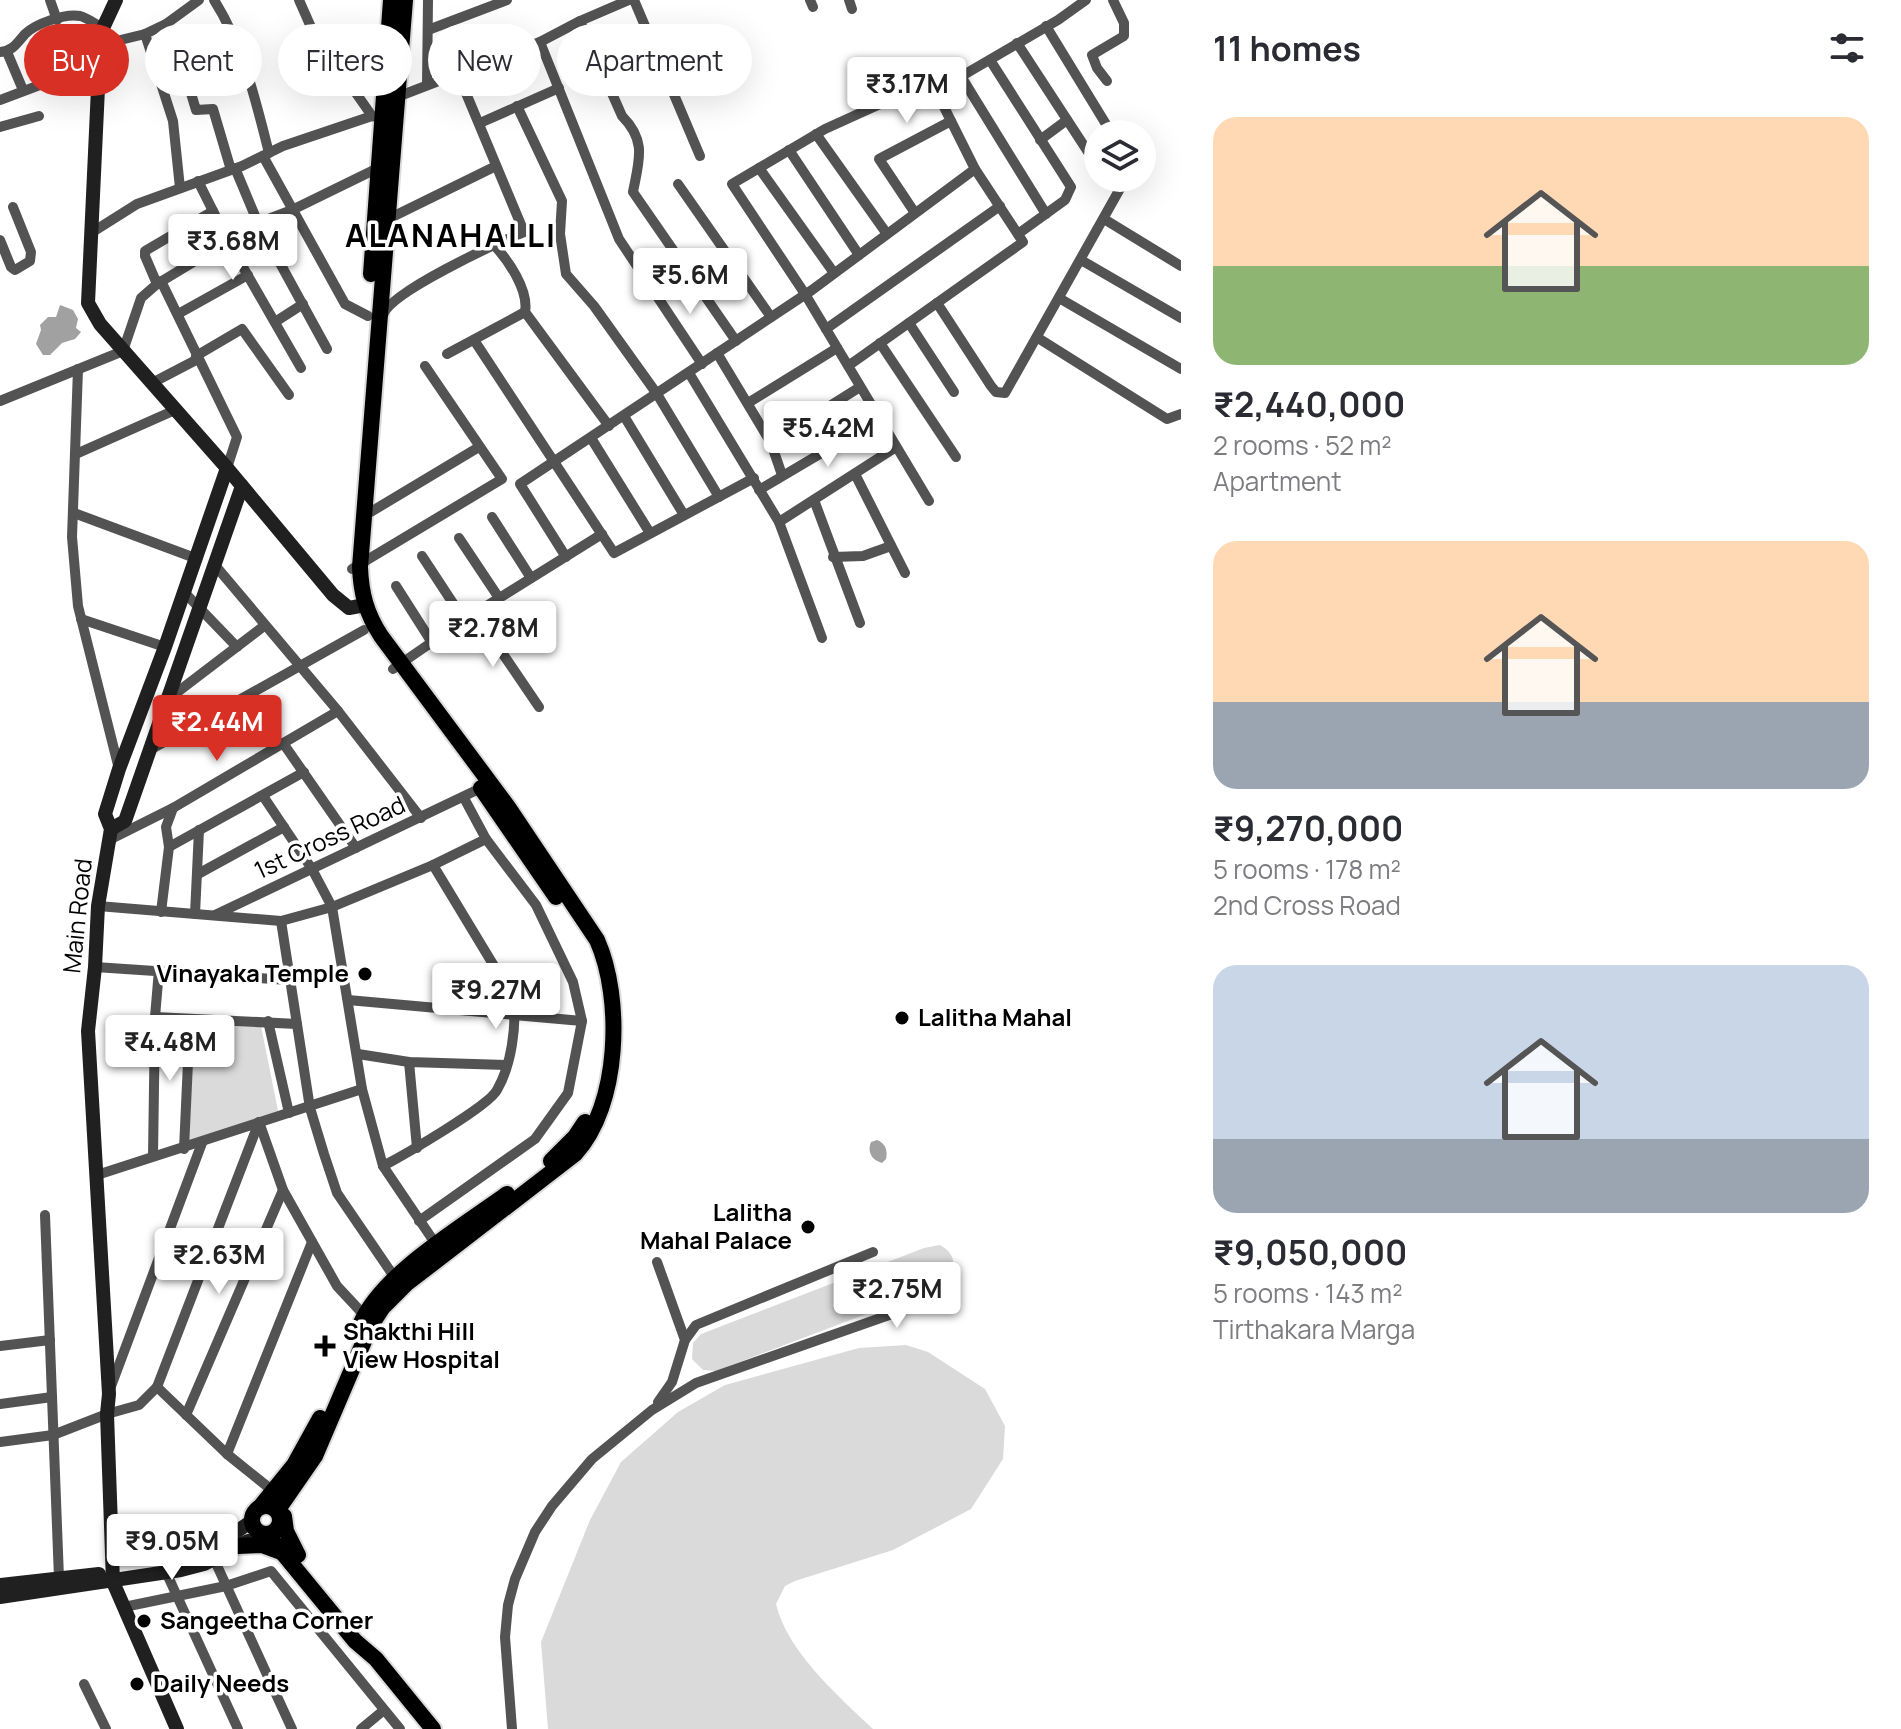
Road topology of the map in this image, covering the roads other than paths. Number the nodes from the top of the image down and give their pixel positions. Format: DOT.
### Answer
graph roads {
  1 [pos="50,0"];
  2 [pos="116,0"];
  3 [pos="199,0"];
  4 [pos="214,0"];
  5 [pos="299,0"];
  6 [pos="391,0"];
  7 [pos="405,0"];
  8 [pos="428,0"];
  9 [pos="507,0"];
  10 [pos="631,0"];
  11 [pos="1086,0"];
  12 [pos="1113,0"];
  13 [pos="605,5"];
  14 [pos="57,20"];
  15 [pos="580,21"];
  16 [pos="94,24"];
  17 [pos="105,24"];
  18 [pos="166,24"];
  19 [pos="428,24"];
  20 [pos="444,24"];
  21 [pos="1046,26"];
  22 [pos="428,30"];
  23 [pos="145,34"];
  24 [pos="129,38"];
  25 [pos="541,41"];
  26 [pos="1017,43"];
  27 [pos="541,44"];
  28 [pos="4,52"];
  29 [pos="990,60"];
  30 [pos="962,78"];
  31 [pos="1107,81"];
  32 [pos="557,83"];
  33 [pos="427,85"];
  34 [pos="557,89"];
  35 [pos="23,90"];
  36 [pos="936,91"];
  37 [pos="98,96"];
  38 [pos="165,96"];
  39 [pos="192,96"];
  40 [pos="468,96"];
  41 [pos="562,96"];
  42 [pos="397,97"];
  43 [pos="0,100"];
  44 [pos="517,106"];
  45 [pos="39,116"];
  46 [pos="377,117"];
  47 [pos="1067,120"];
  48 [pos="1103,120"];
  49 [pos="951,121"];
  50 [pos="480,123"];
  51 [pos="0,127"];
  52 [pos="816,134"];
  53 [pos="1040,140"];
  54 [pos="1084,146"];
  55 [pos="789,150"];
  56 [pos="266,154"];
  57 [pos="700,156"];
  58 [pos="496,166"];
  59 [pos="378,168"];
  60 [pos="759,168"];
  61 [pos="233,169"];
  62 [pos="975,169"];
  63 [pos="198,181"];
  64 [pos="678,184"];
  65 [pos="180,188"];
  66 [pos="1118,192"];
  67 [pos="1000,206"];
  68 [pos="13,207"];
  69 [pos="292,210"];
  70 [pos="213,211"];
  71 [pos="915,213"];
  72 [pos="1046,214"];
  73 [pos="388,219"];
  74 [pos="1104,219"];
  75 [pos="258,223"];
  76 [pos="91,233"];
  77 [pos="887,234"];
  78 [pos="1018,234"];
  79 [pos="0,240"];
  80 [pos="228,241"];
  81 [pos="494,245"];
  82 [pos="859,255"];
  83 [pos="1081,260"];
  84 [pos="1181,266"];
  85 [pos="834,273"];
  86 [pos="248,275"];
  87 [pos="159,282"];
  88 [pos="805,294"];
  89 [pos="1059,298"];
  90 [pos="937,303"];
  91 [pos="303,304"];
  92 [pos="525,312"];
  93 [pos="178,314"];
  94 [pos="373,316"];
  95 [pos="771,317"];
  96 [pos="1181,318"];
  97 [pos="275,322"];
  98 [pos="909,323"];
  99 [pos="826,329"];
  100 [pos="1038,338"];
  101 [pos="474,340"];
  102 [pos="736,341"];
  103 [pos="880,343"];
  104 [pos="837,348"];
  105 [pos="327,349"];
  106 [pos="123,351"];
  107 [pos="717,353"];
  108 [pos="447,354"];
  109 [pos="197,358"];
  110 [pos="702,364"];
  111 [pos="425,366"];
  112 [pos="848,366"];
  113 [pos="301,368"];
  114 [pos="78,369"];
  115 [pos="1181,369"];
  116 [pos="689,373"];
  117 [pos="152,383"];
  118 [pos="860,387"];
  119 [pos="954,392"];
  120 [pos="657,394"];
  121 [pos="289,395"];
  122 [pos="0,401"];
  123 [pos="748,403"];
  124 [pos="175,410"];
  125 [pos="1181,414"];
  126 [pos="624,416"];
  127 [pos="879,419"];
  128 [pos="609,426"];
  129 [pos="591,438"];
  130 [pos="771,443"];
  131 [pos="479,447"];
  132 [pos="896,447"];
  133 [pos="76,454"];
  134 [pos="956,457"];
  135 [pos="555,462"];
  136 [pos="227,468"];
  137 [pos="855,474"];
  138 [pos="782,475"];
  139 [pos="754,478"];
  140 [pos="502,479"];
  141 [pos="520,484"];
  142 [pos="242,486"];
  143 [pos="759,490"];
  144 [pos="719,497"];
  145 [pos="814,500"];
  146 [pos="929,501"];
  147 [pos="74,513"];
  148 [pos="684,515"];
  149 [pos="364,516"];
  150 [pos="492,517"];
  151 [pos="779,522"];
  152 [pos="650,533"];
  153 [pos="602,534"];
  154 [pos="459,538"];
  155 [pos="891,546"];
  156 [pos="422,556"];
  157 [pos="566,557"];
  158 [pos="833,557"];
  159 [pos="195,558"];
  160 [pos="214,564"];
  161 [pos="356,568"];
  162 [pos="905,573"];
  163 [pos="531,578"];
  164 [pos="396,586"];
  165 [pos="184,592"];
  166 [pos="499,598"];
  167 [pos="199,607"];
  168 [pos="360,607"];
  169 [pos="475,613"];
  170 [pos="81,619"];
  171 [pos="464,620"];
  172 [pos="860,623"];
  173 [pos="264,626"];
  174 [pos="364,630"];
  175 [pos="822,638"];
  176 [pos="431,641"];
  177 [pos="165,647"];
  178 [pos="237,647"];
  179 [pos="398,666"];
  180 [pos="300,667"];
  181 [pos="167,700"];
  182 [pos="539,707"];
  183 [pos="338,711"];
  184 [pos="283,743"];
  185 [pos="150,750"];
  186 [pos="119,769"];
  187 [pos="304,772"];
  188 [pos="481,788"];
  189 [pos="263,796"];
  190 [pos="464,798"];
  191 [pos="173,808"];
  192 [pos="421,818"];
  193 [pos="284,827"];
  194 [pos="199,830"];
  195 [pos="110,834"];
  196 [pos="486,839"];
  197 [pos="169,847"];
  198 [pos="356,848"];
  199 [pos="433,865"];
  200 [pos="312,869"];
  201 [pos="198,874"];
  202 [pos="98,906"];
  203 [pos="332,907"];
  204 [pos="161,912"];
  205 [pos="195,914"];
  206 [pos="213,916"];
  207 [pos="281,921"];
  208 [pos="95,967"];
  209 [pos="159,970"];
  210 [pos="289,980"];
  211 [pos="348,1000"];
  212 [pos="515,1014"];
  213 [pos="155,1017"];
  214 [pos="190,1019"];
  215 [pos="268,1021"];
  216 [pos="582,1021"];
  217 [pos="297,1024"];
  218 [pos="358,1054"];
  219 [pos="409,1062"];
  220 [pos="506,1065"];
  221 [pos="362,1089"];
  222 [pos="310,1108"];
  223 [pos="289,1113"];
  224 [pos="259,1122"];
  225 [pos="202,1143"];
  226 [pos="417,1148"];
  227 [pos="184,1149"];
  228 [pos="153,1156"];
  229 [pos="383,1166"];
  230 [pos="97,1175"];
  231 [pos="283,1190"];
  232 [pos="45,1215"];
  233 [pos="419,1221"];
  234 [pos="312,1242"];
  235 [pos="437,1246"];
  236 [pos="873,1252"];
  237 [pos="657,1262"];
  238 [pos="395,1278"];
  239 [pos="946,1295"];
  240 [pos="364,1315"];
  241 [pos="50,1340"];
  242 [pos="685,1340"];
  243 [pos="0,1346"];
  244 [pos="355,1350"];
  245 [pos="157,1387"];
  246 [pos="109,1394"];
  247 [pos="52,1397"];
  248 [pos="0,1404"];
  249 [pos="652,1410"];
  250 [pos="107,1414"];
  251 [pos="186,1415"];
  252 [pos="53,1435"];
  253 [pos="0,1442"];
  254 [pos="227,1454"];
  255 [pos="273,1491"];
  256 [pos="291,1491"];
  257 [pos="266,1523"];
  258 [pos="238,1546"];
  259 [pos="290,1554"];
  260 [pos="214,1559"];
  261 [pos="166,1572"];
  262 [pos="113,1577"];
  263 [pos="59,1578"];
  264 [pos="0,1585"];
  265 [pos="226,1586"];
  266 [pos="0,1597"];
  267 [pos="178,1598"];
  268 [pos="124,1607"];
  269 [pos="84,1684"];
  270 [pos="384,1710"];
  271 [pos="106,1729"];
  272 [pos="177,1729"];
  273 [pos="238,1729"];
  274 [pos="292,1729"];
  275 [pos="361,1729"];
  276 [pos="400,1729"];
  277 [pos="433,1729"];
  278 [pos="512,1729"];
  1 -- 14 [label="street"];
  2 -- 17 [label="street"];
  3 -- 18 [label="street"];
  4 -- 56 [label="street"];
  5 -- 46 [label="street"];
  6 -- 46 [label="main road"];
  7 -- 42 [label="main road"];
  8 -- 19 [label="street"];
  9 -- 20 [label="street"];
  10 -- 13 [label="street"];
  10 -- 57 [label="street"];
  11 -- 21 [label="street"];
  12 -- 31 [label="street"];
  13 -- 15 [label="street"];
  14 -- 16 [label="street"];
  14 -- 28 [label="street"];
  15 -- 25 [label="street"];
  15 -- 102 [label="street"];
  21 -- 26 [label="street"];
  21 -- 48 [label="street"];
  22 -- 33 [label="street"];
  23 -- 24 [label="street"];
  26 -- 29 [label="street"];
  26 -- 47 [label="street"];
  27 -- 32 [label="street"];
  28 -- 35 [label="street"];
  29 -- 30 [label="street"];
  29 -- 53 [label="street"];
  30 -- 36 [label="street"];
  30 -- 72 [label="street"];
  33 -- 42 [label="street"];
  34 -- 44 [label="street"];
  35 -- 43 [label="street"];
  36 -- 49 [label="street"];
  36 -- 52 [label="street"];
  37 -- 76 [label="street"];
  38 -- 65 [label="street"];
  39 -- 61 [label="street"];
  40 -- 50 [label="street"];
  41 -- 110 [label="street"];
  42 -- 73 [label="main road"];
  44 -- 50 [label="street"];
  44 -- 120 [label="street"];
  45 -- 51 [label="street"];
  46 -- 56 [label="street"];
  46 -- 59 [label="main road"];
  47 -- 53 [label="street"];
  47 -- 54 [label="street"];
  49 -- 62 [label="street"];
  49 -- 71 [label="street"];
  50 -- 58 [label="street"];
  52 -- 55 [label="street"];
  52 -- 77 [label="street"];
  53 -- 72 [label="street"];
  55 -- 60 [label="street"];
  55 -- 82 [label="street"];
  56 -- 61 [label="street"];
  56 -- 69 [label="street"];
  58 -- 73 [label="street"];
  58 -- 81 [label="street"];
  59 -- 69 [label="street"];
  59 -- 94 [label="main road"];
  60 -- 85 [label="street"];
  60 -- 88 [label="street"];
  61 -- 63 [label="street"];
  61 -- 75 [label="street"];
  62 -- 67 [label="street"];
  62 -- 71 [label="street"];
  63 -- 65 [label="street"];
  63 -- 70 [label="street"];
  64 -- 95 [label="street"];
  65 -- 76 [label="street"];
  66 -- 74 [label="street"];
  67 -- 78 [label="street"];
  67 -- 99 [label="street"];
  68 -- 79 [label="street"];
  69 -- 75 [label="street"];
  69 -- 94 [label="street"];
  70 -- 80 [label="street"];
  70 -- 87 [label="street"];
  71 -- 77 [label="street"];
  72 -- 78 [label="street"];
  73 -- 94 [label="main road"];
  74 -- 83 [label="street"];
  74 -- 84 [label="street"];
  75 -- 80 [label="street"];
  75 -- 91 [label="street"];
  76 -- 106 [label="street"];
  77 -- 82 [label="street"];
  78 -- 90 [label="street"];
  80 -- 86 [label="street"];
  80 -- 87 [label="street"];
  81 -- 92 [label="street"];
  81 -- 94 [label="street"];
  82 -- 85 [label="street"];
  83 -- 89 [label="street"];
  83 -- 96 [label="street"];
  85 -- 88 [label="street"];
  86 -- 93 [label="street"];
  86 -- 97 [label="street"];
  87 -- 93 [label="street"];
  87 -- 106 [label="street"];
  88 -- 95 [label="street"];
  88 -- 99 [label="street"];
  89 -- 100 [label="street"];
  89 -- 115 [label="street"];
  90 -- 98 [label="street"];
  90 -- 100 [label="street"];
  91 -- 97 [label="street"];
  91 -- 105 [label="street"];
  92 -- 101 [label="street"];
  92 -- 128 [label="street"];
  93 -- 109 [label="street"];
  94 -- 149 [label="main road"];
  94 -- 161 [label="main road"];
  95 -- 102 [label="street"];
  97 -- 113 [label="street"];
  98 -- 103 [label="street"];
  98 -- 119 [label="street"];
  99 -- 104 [label="street"];
  100 -- 125 [label="street"];
  101 -- 108 [label="street"];
  101 -- 135 [label="street"];
  102 -- 107 [label="street"];
  103 -- 112 [label="street"];
  103 -- 134 [label="street"];
  104 -- 112 [label="street"];
  104 -- 123 [label="street"];
  106 -- 114 [label="street"];
  106 -- 117 [label="street"];
  107 -- 110 [label="street"];
  107 -- 123 [label="street"];
  109 -- 117 [label="street"];
  109 -- 121 [label="street"];
  109 -- 136 [label="street"];
  110 -- 116 [label="street"];
  111 -- 131 [label="street"];
  112 -- 118 [label="street"];
  114 -- 122 [label="street"];
  114 -- 133 [label="street"];
  116 -- 120 [label="street"];
  116 -- 139 [label="street"];
  117 -- 124 [label="street"];
  118 -- 127 [label="street"];
  118 -- 130 [label="street"];
  120 -- 126 [label="street"];
  120 -- 144 [label="street"];
  123 -- 130 [label="street"];
  124 -- 133 [label="street"];
  124 -- 136 [label="street"];
  126 -- 128 [label="street"];
  126 -- 148 [label="street"];
  127 -- 132 [label="street"];
  127 -- 138 [label="street"];
  128 -- 129 [label="street"];
  129 -- 135 [label="street"];
  129 -- 152 [label="street"];
  130 -- 138 [label="street"];
  131 -- 140 [label="street"];
  131 -- 149 [label="street"];
  132 -- 137 [label="street"];
  132 -- 146 [label="street"];
  133 -- 147 [label="street"];
  135 -- 141 [label="street"];
  135 -- 153 [label="street"];
  136 -- 142 [label="street"];
  136 -- 159 [label="street, Main Road"];
  137 -- 145 [label="street"];
  137 -- 155 [label="street"];
  138 -- 143 [label="street"];
  139 -- 143 [label="street"];
  139 -- 144 [label="street"];
  140 -- 141 [label="street"];
  140 -- 161 [label="street"];
  141 -- 157 [label="street"];
  142 -- 160 [label="street"];
  142 -- 168 [label="street"];
  143 -- 151 [label="street"];
  144 -- 148 [label="street"];
  145 -- 151 [label="street"];
  145 -- 158 [label="street"];
  147 -- 159 [label="street"];
  147 -- 170 [label="street"];
  148 -- 152 [label="street"];
  149 -- 161 [label="main road"];
  150 -- 163 [label="street"];
  151 -- 175 [label="street"];
  152 -- 153 [label="street"];
  153 -- 157 [label="street"];
  154 -- 166 [label="street"];
  155 -- 158 [label="street"];
  155 -- 162 [label="street"];
  156 -- 171 [label="street"];
  157 -- 163 [label="street"];
  158 -- 172 [label="street"];
  159 -- 165 [label="street, Main Road"];
  160 -- 167 [label="street"];
  160 -- 173 [label="street"];
  161 -- 168 [label="main road"];
  163 -- 166 [label="street"];
  164 -- 176 [label="street"];
  165 -- 167 [label="street"];
  165 -- 177 [label="street, Main Road"];
  166 -- 169 [label="street"];
  167 -- 178 [label="street"];
  167 -- 181 [label="street"];
  168 -- 174 [label="main road"];
  168 -- 179 [label="main road"];
  169 -- 171 [label="street"];
  169 -- 182 [label="street"];
  170 -- 177 [label="street"];
  170 -- 186 [label="street"];
  171 -- 176 [label="street"];
  173 -- 178 [label="street"];
  173 -- 180 [label="street"];
  174 -- 179 [label="main road"];
  174 -- 180 [label="street"];
  176 -- 179 [label="street"];
  177 -- 186 [label="street, Main Road"];
  178 -- 181 [label="street"];
  179 -- 188 [label="main road"];
  179 -- 244 [label="main road"];
  180 -- 183 [label="street"];
  180 -- 185 [label="street"];
  181 -- 185 [label="street"];
  183 -- 184 [label="street"];
  183 -- 192 [label="street"];
  184 -- 187 [label="street"];
  184 -- 191 [label="street"];
  185 -- 195 [label="street"];
  186 -- 195 [label="street, Main Road"];
  187 -- 189 [label="street"];
  187 -- 198 [label="street"];
  188 -- 190 [label="street, 1st Cross Road"];
  188 -- 235 [label="main road"];
  189 -- 193 [label="street"];
  189 -- 194 [label="street"];
  190 -- 192 [label="street, 1st Cross Road"];
  190 -- 196 [label="street"];
  191 -- 195 [label="street"];
  191 -- 197 [label="street"];
  192 -- 198 [label="street, 1st Cross Road"];
  193 -- 200 [label="street"];
  193 -- 201 [label="street"];
  194 -- 197 [label="street"];
  194 -- 201 [label="street"];
  195 -- 202 [label="street, Main Road"];
  196 -- 199 [label="street"];
  196 -- 216 [label="street"];
  197 -- 204 [label="street"];
  198 -- 200 [label="street, 1st Cross Road"];
  199 -- 203 [label="street"];
  199 -- 212 [label="street"];
  200 -- 203 [label="street"];
  200 -- 206 [label="street, 1st Cross Road"];
  201 -- 205 [label="street"];
  202 -- 204 [label="street"];
  202 -- 208 [label="street, Main Road"];
  203 -- 207 [label="street"];
  203 -- 211 [label="street"];
  204 -- 205 [label="street"];
  205 -- 206 [label="street"];
  206 -- 207 [label="street"];
  207 -- 210 [label="street"];
  208 -- 209 [label="street"];
  208 -- 230 [label="street, Main Road"];
  209 -- 210 [label="street"];
  209 -- 213 [label="street"];
  210 -- 217 [label="street"];
  211 -- 212 [label="street"];
  211 -- 218 [label="street"];
  212 -- 216 [label="street"];
  212 -- 220 [label="street"];
  213 -- 214 [label="street"];
  213 -- 228 [label="street"];
  214 -- 215 [label="street"];
  214 -- 227 [label="street"];
  215 -- 217 [label="street"];
  215 -- 223 [label="street"];
  216 -- 233 [label="street"];
  217 -- 222 [label="street"];
  218 -- 219 [label="street"];
  218 -- 221 [label="street"];
  219 -- 220 [label="street"];
  219 -- 226 [label="street"];
  220 -- 226 [label="street"];
  221 -- 222 [label="street"];
  221 -- 229 [label="street"];
  222 -- 223 [label="street"];
  222 -- 238 [label="street"];
  223 -- 224 [label="street"];
  224 -- 225 [label="street"];
  224 -- 231 [label="street"];
  224 -- 245 [label="street"];
  225 -- 227 [label="street"];
  225 -- 246 [label="street"];
  226 -- 229 [label="street"];
  227 -- 228 [label="street"];
  228 -- 230 [label="street"];
  229 -- 233 [label="street"];
  230 -- 246 [label="street, Main Road"];
  231 -- 234 [label="street"];
  231 -- 251 [label="street"];
  232 -- 241 [label="street"];
  233 -- 235 [label="street"];
  234 -- 240 [label="street"];
  234 -- 254 [label="street"];
  235 -- 238 [label="main road"];
  236 -- 242 [label="street"];
  237 -- 242 [label="street"];
  238 -- 240 [label="main road"];
  239 -- 249 [label="street"];
  240 -- 244 [label="main road"];
  241 -- 243 [label="street"];
  241 -- 247 [label="street"];
  242 -- 249 [label="street"];
  244 -- 255 [label="main road"];
  244 -- 256 [label="main road"];
  245 -- 250 [label="street"];
  245 -- 251 [label="street"];
  246 -- 250 [label="street, Main Road"];
  247 -- 248 [label="street"];
  247 -- 252 [label="street"];
  249 -- 278 [label="street"];
  250 -- 252 [label="street"];
  250 -- 262 [label="street, Main Road"];
  251 -- 254 [label="street"];
  252 -- 253 [label="street"];
  252 -- 263 [label="street"];
  254 -- 255 [label="street"];
  255 -- 257 [label="main road"];
  256 -- 257 [label="main road"];
  256 -- 259 [label="main road"];
  257 -- 258 [label="street"];
  257 -- 259 [label="main road"];
  257 -- 262 [label="street"];
  258 -- 259 [label="main road"];
  258 -- 260 [label="street"];
  259 -- 277 [label="main road"];
  260 -- 261 [label="street"];
  260 -- 265 [label="street"];
  261 -- 262 [label="street"];
  261 -- 267 [label="street"];
  262 -- 263 [label="street"];
  262 -- 266 [label="street"];
  262 -- 268 [label="street"];
  263 -- 264 [label="street"];
  265 -- 267 [label="street"];
  265 -- 270 [label="street"];
  265 -- 274 [label="street"];
  267 -- 268 [label="street"];
  267 -- 273 [label="street"];
  268 -- 272 [label="street"];
  269 -- 271 [label="street"];
  270 -- 275 [label="street"];
  270 -- 276 [label="street"];
}
